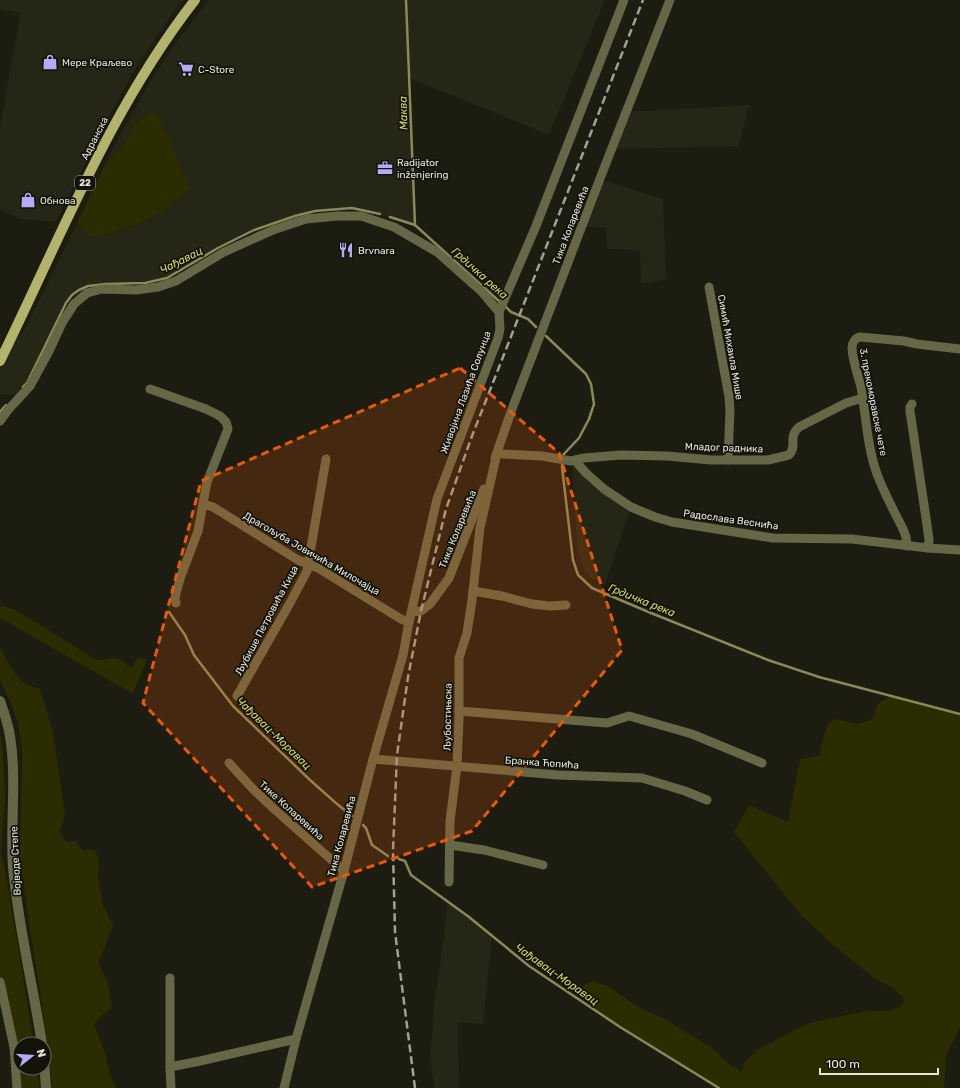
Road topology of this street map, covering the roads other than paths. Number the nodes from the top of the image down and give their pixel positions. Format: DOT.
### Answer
graph roads {
  1 [pos="195,0"];
  2 [pos="624,0"];
  3 [pos="670,0"];
  4 [pos="709,287"];
  5 [pos="500,310"];
  6 [pos="960,349"];
  7 [pos="0,361"];
  8 [pos="150,389"];
  9 [pos="862,398"];
  10 [pos="912,404"];
  11 [pos="0,421"];
  12 [pos="497,453"];
  13 [pos="326,458"];
  14 [pos="576,460"];
  15 [pos="728,460"];
  16 [pos="203,504"];
  17 [pos="907,546"];
  18 [pos="928,548"];
  19 [pos="960,550"];
  20 [pos="308,564"];
  21 [pos="473,591"];
  22 [pos="176,604"];
  23 [pos="566,605"];
  24 [pos="412,612"];
  25 [pos="410,622"];
  26 [pos="237,696"];
  27 [pos="0,701"];
  28 [pos="459,711"];
  29 [pos="373,759"];
  30 [pos="229,763"];
  31 [pos="762,763"];
  32 [pos="457,766"];
  33 [pos="707,800"];
  34 [pos="450,845"];
  35 [pos="543,865"];
  36 [pos="344,870"];
  37 [pos="449,882"];
  38 [pos="170,978"];
  39 [pos="0,983"];
  40 [pos="41,1036"];
  41 [pos="296,1040"];
  42 [pos="170,1067"];
  43 [pos="45,1076"];
  44 [pos="17,1088"];
  45 [pos="46,1088"];
  46 [pos="171,1088"];
  47 [pos="284,1088"];
  1 -- 7 [label="main road, Адранска / 22"];
  2 -- 5 [label="street"];
  3 -- 12 [label="street, Тика Коларевића"];
  4 -- 15 [label="street, Симић Михаила Мише"];
  5 -- 11 [label="street"];
  5 -- 24 [label="street, Живојина Лазића Солунца"];
  6 -- 9 [label="street, 3. прекоморавске чете"];
  8 -- 16 [label="street"];
  9 -- 15 [label="street, Младог радника"];
  9 -- 17 [label="street, 3. прекоморавске чете"];
  10 -- 18 [label="street"];
  12 -- 14 [label="street, Младог радника"];
  12 -- 21 [label="street, Љубостињска"];
  12 -- 24 [label="street, Тика Коларевића"];
  13 -- 20 [label="street, Љубише Петровића Кица"];
  14 -- 15 [label="street, Младог радника"];
  14 -- 17 [label="street, Радослава Веснића"];
  16 -- 20 [label="street, Драгољуба Јовичића Милочајца"];
  16 -- 22 [label="street"];
  17 -- 18 [label="street, Радослава Веснића"];
  18 -- 19 [label="street, Радослава Веснића"];
  20 -- 25 [label="street, Драгољуба Јовичића Милочајца"];
  20 -- 26 [label="street, Љубише Петровића Кица"];
  21 -- 23 [label="street"];
  21 -- 28 [label="street, Љубостињска"];
  24 -- 25 [label="street, Тика Коларевића"];
  25 -- 29 [label="street, Тика Коларевића"];
  27 -- 40 [label="street, Војводе Степе"];
  28 -- 31 [label="street"];
  28 -- 32 [label="street, Љубостињска"];
  29 -- 32 [label="street, Бранка Ћопића"];
  29 -- 36 [label="street, Тика Коларевића"];
  30 -- 36 [label="street, Тике Коларевића"];
  32 -- 33 [label="street, Бранка Ћопића"];
  32 -- 34 [label="street, Љубостињска"];
  34 -- 35 [label="street"];
  34 -- 37 [label="street, Љубостињска"];
  36 -- 41 [label="street, Тика Коларевића"];
  38 -- 42 [label="street"];
  39 -- 44 [label="street"];
  41 -- 42 [label="street"];
  41 -- 47 [label="street, Тика Коларевића"];
  42 -- 46 [label="street"];
  43 -- 45 [label="street"];
}
